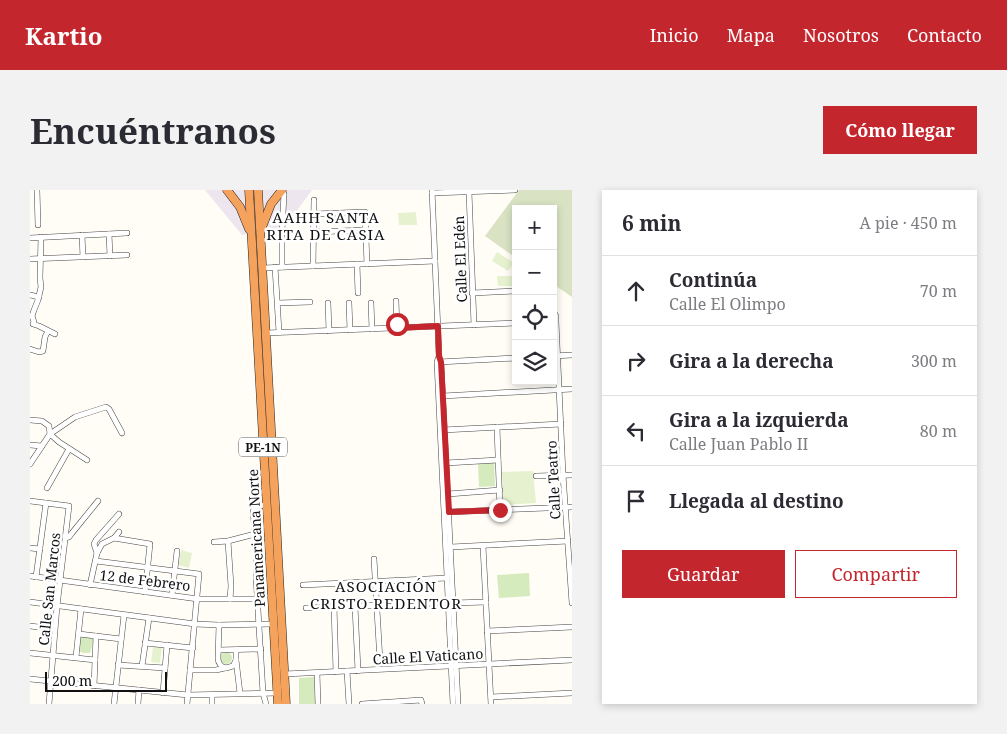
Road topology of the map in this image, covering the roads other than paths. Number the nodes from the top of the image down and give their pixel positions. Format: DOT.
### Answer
graph roads {
  1 [pos="37,190"];
  2 [pos="227,190"];
  3 [pos="249,190"];
  4 [pos="258,190"];
  5 [pos="515,190"];
  6 [pos="432,191"];
  7 [pos="283,192"];
  8 [pos="469,192"];
  9 [pos="314,200"];
  10 [pos="314,214"];
  11 [pos="38,225"];
  12 [pos="366,230"];
  13 [pos="261,231"];
  14 [pos="314,232"];
  15 [pos="127,233"];
  16 [pos="109,234"];
  17 [pos="82,235"];
  18 [pos="41,237"];
  19 [pos="30,238"];
  20 [pos="252,240"];
  21 [pos="127,255"];
  22 [pos="110,256"];
  23 [pos="83,257"];
  24 [pos="41,258"];
  25 [pos="30,259"];
  26 [pos="435,261"];
  27 [pos="358,264"];
  28 [pos="367,264"];
  29 [pos="313,266"];
  30 [pos="275,267"];
  31 [pos="282,267"];
  32 [pos="263,268"];
  33 [pos="512,292"];
  34 [pos="358,293"];
  35 [pos="472,293"];
  36 [pos="30,295"];
  37 [pos="39,297"];
  38 [pos="396,301"];
  39 [pos="310,302"];
  40 [pos="328,303"];
  41 [pos="371,303"];
  42 [pos="278,304"];
  43 [pos="349,304"];
  44 [pos="31,323"];
  45 [pos="512,323"];
  46 [pos="474,325"];
  47 [pos="438,326"];
  48 [pos="397,328"];
  49 [pos="372,329"];
  50 [pos="350,330"];
  51 [pos="48,331"];
  52 [pos="329,331"];
  53 [pos="280,332"];
  54 [pos="266,333"];
  55 [pos="55,334"];
  56 [pos="30,349"];
  57 [pos="572,355"];
  58 [pos="557,356"];
  59 [pos="512,358"];
  60 [pos="439,360"];
  61 [pos="557,373"];
  62 [pos="572,389"];
  63 [pos="559,390"];
  64 [pos="443,396"];
  65 [pos="30,420"];
  66 [pos="561,424"];
  67 [pos="497,427"];
  68 [pos="442,430"];
  69 [pos="122,433"];
  70 [pos="50,434"];
  71 [pos="30,445"];
  72 [pos="42,446"];
  73 [pos="70,449"];
  74 [pos="87,460"];
  75 [pos="498,460"];
  76 [pos="446,463"];
  77 [pos="30,464"];
  78 [pos="563,475"];
  79 [pos="572,475"];
  80 [pos="536,476"];
  81 [pos="47,488"];
  82 [pos="500,490"];
  83 [pos="448,494"];
  84 [pos="30,501"];
  85 [pos="98,501"];
  86 [pos="46,503"];
  87 [pos="266,505"];
  88 [pos="565,508"];
  89 [pos="572,508"];
  90 [pos="500,510"];
  91 [pos="447,512"];
  92 [pos="119,514"];
  93 [pos="119,532"];
  94 [pos="255,534"];
  95 [pos="66,538"];
  96 [pos="114,538"];
  97 [pos="228,541"];
  98 [pos="568,541"];
  99 [pos="214,542"];
  100 [pos="483,546"];
  101 [pos="451,547"];
  102 [pos="30,548"];
  103 [pos="40,549"];
  104 [pos="177,551"];
  105 [pos="97,553"];
  106 [pos="374,560"];
  107 [pos="96,561"];
  108 [pos="148,568"];
  109 [pos="174,571"];
  110 [pos="33,576"];
  111 [pos="447,578"];
  112 [pos="60,580"];
  113 [pos="375,582"];
  114 [pos="90,585"];
  115 [pos="303,585"];
  116 [pos="145,592"];
  117 [pos="172,595"];
  118 [pos="198,599"];
  119 [pos="230,599"];
  120 [pos="257,599"];
  121 [pos="30,602"];
  122 [pos="486,602"];
  123 [pos="437,603"];
  124 [pos="453,603"];
  125 [pos="572,603"];
  126 [pos="376,605"];
  127 [pos="57,606"];
  128 [pos="334,606"];
  129 [pos="355,606"];
  130 [pos="306,608"];
  131 [pos="81,609"];
  132 [pos="124,615"];
  133 [pos="148,618"];
  134 [pos="195,624"];
  135 [pos="259,624"];
  136 [pos="274,624"];
  137 [pos="219,625"];
  138 [pos="30,626"];
  139 [pos="572,626"];
  140 [pos="54,629"];
  141 [pos="487,631"];
  142 [pos="79,634"];
  143 [pos="96,636"];
  144 [pos="121,639"];
  145 [pos="145,643"];
  146 [pos="167,645"];
  147 [pos="193,648"];
  148 [pos="261,649"];
  149 [pos="218,650"];
  150 [pos="236,650"];
  151 [pos="30,652"];
  152 [pos="54,655"];
  153 [pos="76,657"];
  154 [pos="95,660"];
  155 [pos="236,660"];
  156 [pos="572,660"];
  157 [pos="380,661"];
  158 [pos="489,664"];
  159 [pos="118,665"];
  160 [pos="142,666"];
  161 [pos="454,666"];
  162 [pos="164,668"];
  163 [pos="226,668"];
  164 [pos="190,670"];
  165 [pos="358,670"];
  166 [pos="347,671"];
  167 [pos="317,672"];
  168 [pos="336,672"];
  169 [pos="285,674"];
  170 [pos="30,679"];
  171 [pos="51,681"];
  172 [pos="94,686"];
  173 [pos="115,688"];
  174 [pos="139,690"];
  175 [pos="163,693"];
  176 [pos="263,693"];
  177 [pos="278,693"];
  178 [pos="572,693"];
  179 [pos="240,694"];
  180 [pos="188,695"];
  181 [pos="212,695"];
  182 [pos="491,697"];
  183 [pos="422,702"];
  184 [pos="49,704"];
  185 [pos="114,704"];
  186 [pos="138,704"];
  187 [pos="187,704"];
  188 [pos="212,704"];
  189 [pos="266,704"];
  190 [pos="278,704"];
  191 [pos="286,704"];
  192 [pos="318,704"];
  193 [pos="350,704"];
  194 [pos="362,704"];
  195 [pos="454,704"];
  196 [pos="458,704"];
  197 [pos="491,704"];
  1 -- 11 [label="street"];
  2 -- 20 [label="highway"];
  3 -- 20 [label="highway, Panamericana Norte / PE-1N"];
  4 -- 13 [label="highway, Panamericana Norte / PE-1N"];
  5 -- 8 [label="street"];
  6 -- 8 [label="street"];
  6 -- 26 [label="street"];
  7 -- 13 [label="highway"];
  7 -- 31 [label="street"];
  8 -- 35 [label="street, Calle El Edén"];
  9 -- 10 [label="street"];
  10 -- 12 [label="street"];
  10 -- 14 [label="street"];
  12 -- 14 [label="street"];
  12 -- 28 [label="street"];
  13 -- 32 [label="highway, Panamericana Norte / PE-1N"];
  14 -- 29 [label="street"];
  15 -- 16 [label="street"];
  16 -- 17 [label="street"];
  16 -- 22 [label="street"];
  17 -- 18 [label="street"];
  17 -- 23 [label="street"];
  18 -- 19 [label="street"];
  18 -- 24 [label="street"];
  20 -- 87 [label="highway, Panamericana Norte / PE-1N"];
  21 -- 22 [label="street"];
  22 -- 23 [label="street"];
  23 -- 24 [label="street"];
  24 -- 25 [label="street"];
  24 -- 37 [label="street"];
  26 -- 28 [label="street"];
  26 -- 47 [label="street"];
  27 -- 28 [label="street"];
  27 -- 29 [label="street"];
  27 -- 34 [label="street"];
  29 -- 31 [label="street"];
  30 -- 31 [label="street"];
  30 -- 32 [label="street"];
  30 -- 42 [label="street"];
  32 -- 54 [label="highway, Panamericana Norte / PE-1N"];
  33 -- 35 [label="street"];
  35 -- 46 [label="street, Calle El Edén"];
  36 -- 37 [label="street"];
  37 -- 44 [label="street"];
  38 -- 48 [label="street"];
  39 -- 42 [label="street"];
  40 -- 52 [label="street"];
  41 -- 49 [label="street"];
  42 -- 53 [label="street"];
  43 -- 50 [label="street"];
  44 -- 51 [label="street"];
  45 -- 46 [label="street"];
  46 -- 47 [label="street"];
  47 -- 48 [label="street"];
  47 -- 60 [label="street"];
  48 -- 49 [label="street"];
  49 -- 50 [label="street"];
  50 -- 52 [label="street"];
  51 -- 55 [label="street"];
  51 -- 56 [label="street"];
  52 -- 53 [label="street"];
  53 -- 54 [label="street"];
  54 -- 169 [label="highway, Panamericana Norte / PE-1N"];
  57 -- 58 [label="street"];
  59 -- 60 [label="street"];
  60 -- 64 [label="street"];
  60 -- 68 [label="street"];
  61 -- 63 [label="street, Calle Teatro"];
  62 -- 63 [label="street"];
  63 -- 64 [label="street"];
  63 -- 66 [label="street, Calle Teatro"];
  64 -- 68 [label="street"];
  65 -- 70 [label="street"];
  66 -- 67 [label="street"];
  66 -- 78 [label="street, Calle Teatro"];
  67 -- 68 [label="street"];
  67 -- 75 [label="street"];
  68 -- 76 [label="street"];
  68 -- 91 [label="street"];
  69 -- 70 [label="street"];
  70 -- 72 [label="street"];
  70 -- 73 [label="street"];
  71 -- 72 [label="street"];
  72 -- 77 [label="street"];
  73 -- 74 [label="street"];
  73 -- 81 [label="street"];
  75 -- 76 [label="street"];
  75 -- 82 [label="street"];
  76 -- 83 [label="street"];
  78 -- 79 [label="street"];
  78 -- 80 [label="street"];
  78 -- 88 [label="street, Calle Teatro"];
  82 -- 83 [label="street"];
  82 -- 90 [label="street"];
  83 -- 91 [label="street"];
  84 -- 86 [label="street"];
  85 -- 95 [label="street"];
  86 -- 95 [label="street, Calle San Marcos"];
  86 -- 103 [label="street"];
  87 -- 94 [label="street"];
  87 -- 136 [label="highway, Panamericana Norte / PE-1N"];
  88 -- 89 [label="street"];
  88 -- 90 [label="street"];
  88 -- 98 [label="street, Calle Teatro"];
  90 -- 91 [label="street"];
  91 -- 101 [label="street"];
  91 -- 111 [label="street"];
  92 -- 105 [label="street"];
  93 -- 96 [label="street"];
  94 -- 97 [label="street"];
  94 -- 120 [label="street"];
  95 -- 112 [label="street, Calle San Marcos"];
  96 -- 105 [label="street"];
  96 -- 108 [label="street"];
  97 -- 99 [label="street"];
  97 -- 119 [label="street"];
  98 -- 100 [label="street"];
  98 -- 125 [label="street, Calle Teatro"];
  100 -- 101 [label="street"];
  100 -- 122 [label="street"];
  101 -- 124 [label="street"];
  102 -- 103 [label="street"];
  103 -- 110 [label="street"];
  104 -- 109 [label="street"];
  105 -- 107 [label="street"];
  106 -- 113 [label="street"];
  107 -- 108 [label="street"];
  107 -- 114 [label="street"];
  108 -- 109 [label="street"];
  108 -- 116 [label="street"];
  109 -- 117 [label="street"];
  109 -- 118 [label="street"];
  110 -- 112 [label="street, 12 de Febrero"];
  111 -- 113 [label="street"];
  111 -- 161 [label="street"];
  112 -- 114 [label="street, 12 de Febrero"];
  112 -- 127 [label="street, Calle San Marcos"];
  113 -- 115 [label="street"];
  113 -- 126 [label="street"];
  114 -- 116 [label="street, 12 de Febrero"];
  116 -- 117 [label="street, 12 de Febrero"];
  117 -- 118 [label="street, 12 de Febrero"];
  118 -- 119 [label="street, 12 de Febrero"];
  118 -- 134 [label="street"];
  119 -- 120 [label="street, 12 de Febrero"];
  120 -- 135 [label="street"];
  121 -- 127 [label="street"];
  122 -- 124 [label="street"];
  122 -- 141 [label="street"];
  123 -- 126 [label="street"];
  124 -- 161 [label="street"];
  126 -- 129 [label="street"];
  126 -- 157 [label="street"];
  127 -- 131 [label="street"];
  127 -- 140 [label="street, Calle San Marcos"];
  128 -- 129 [label="street"];
  128 -- 130 [label="street"];
  128 -- 168 [label="street"];
  129 -- 165 [label="street"];
  131 -- 132 [label="street"];
  131 -- 142 [label="street"];
  132 -- 133 [label="street"];
  132 -- 144 [label="street"];
  133 -- 134 [label="street"];
  133 -- 145 [label="street"];
  134 -- 137 [label="street"];
  134 -- 147 [label="street"];
  135 -- 136 [label="street"];
  135 -- 137 [label="street"];
  135 -- 148 [label="street"];
  136 -- 177 [label="highway, Panamericana Norte / PE-1N"];
  137 -- 149 [label="street"];
  138 -- 140 [label="street"];
  139 -- 141 [label="street"];
  140 -- 152 [label="street, Calle San Marcos"];
  141 -- 158 [label="street"];
  142 -- 143 [label="street"];
  142 -- 153 [label="street"];
  143 -- 144 [label="street"];
  143 -- 154 [label="street"];
  144 -- 159 [label="street"];
  145 -- 146 [label="street"];
  145 -- 160 [label="street"];
  146 -- 147 [label="street"];
  146 -- 162 [label="street"];
  147 -- 164 [label="street"];
  148 -- 150 [label="street"];
  148 -- 176 [label="street"];
  149 -- 150 [label="street"];
  149 -- 163 [label="street"];
  150 -- 155 [label="street"];
  151 -- 152 [label="street"];
  152 -- 153 [label="street"];
  152 -- 171 [label="street, Calle San Marcos"];
  153 -- 154 [label="street"];
  154 -- 172 [label="street"];
  155 -- 163 [label="street"];
  155 -- 179 [label="street"];
  156 -- 158 [label="street, Calle El Vaticano"];
  158 -- 161 [label="street, Calle El Vaticano"];
  158 -- 182 [label="street"];
  159 -- 160 [label="street"];
  159 -- 173 [label="street"];
  160 -- 162 [label="street"];
  161 -- 165 [label="street, Calle El Vaticano"];
  161 -- 195 [label="street"];
  161 -- 196 [label="street"];
  162 -- 175 [label="street"];
  163 -- 164 [label="street"];
  164 -- 180 [label="street"];
  165 -- 166 [label="street, Calle El Vaticano"];
  166 -- 168 [label="street, Calle El Vaticano"];
  166 -- 193 [label="street"];
  167 -- 168 [label="street, Calle El Vaticano"];
  167 -- 169 [label="street, Calle El Vaticano"];
  167 -- 192 [label="street"];
  169 -- 191 [label="highway, Panamericana Norte / PE-1N"];
  170 -- 171 [label="street"];
  171 -- 172 [label="street"];
  171 -- 184 [label="street, Calle San Marcos"];
  172 -- 173 [label="street"];
  173 -- 174 [label="street"];
  173 -- 185 [label="street"];
  174 -- 175 [label="street"];
  174 -- 186 [label="street"];
  175 -- 180 [label="street"];
  176 -- 177 [label="street"];
  176 -- 179 [label="street"];
  176 -- 189 [label="street"];
  177 -- 190 [label="highway, Panamericana Norte / PE-1N"];
  178 -- 182 [label="street"];
  179 -- 181 [label="street"];
  180 -- 181 [label="street"];
  180 -- 187 [label="street"];
  181 -- 188 [label="street"];
  182 -- 197 [label="street"];
  183 -- 194 [label="street"];
}
